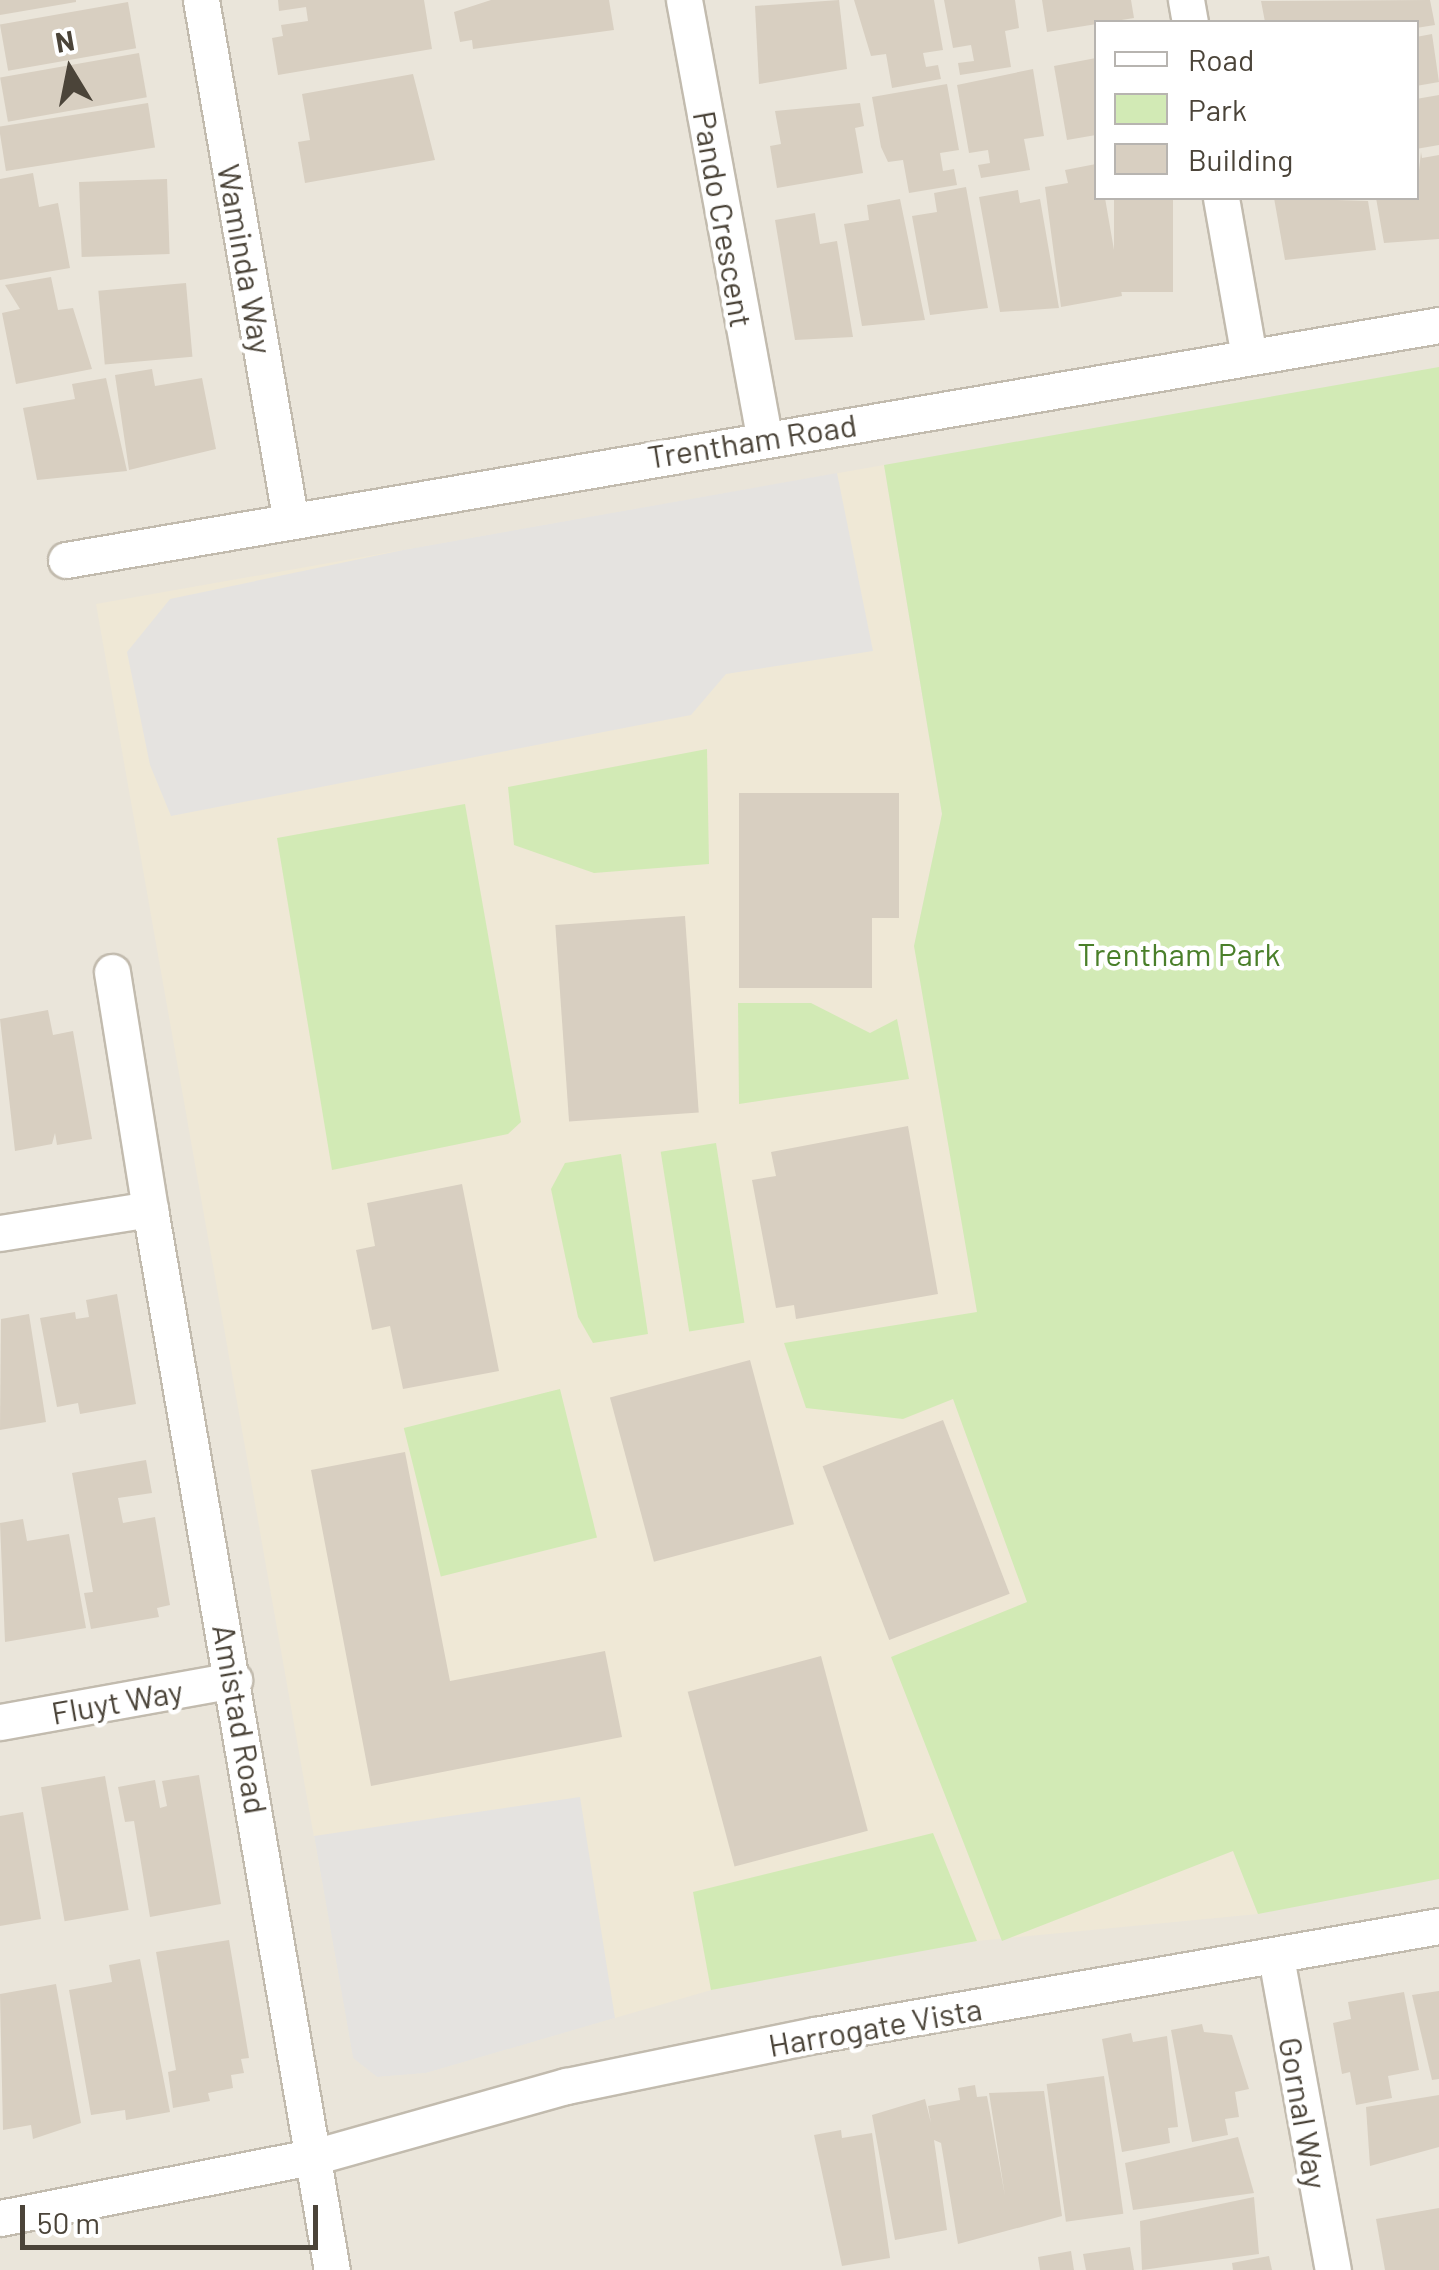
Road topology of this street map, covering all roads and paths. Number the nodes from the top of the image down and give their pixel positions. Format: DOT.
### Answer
graph roads {
  1 [pos="202,0"];
  2 [pos="684,0"];
  3 [pos="1221,200"];
  4 [pos="1439,325"];
  5 [pos="1249,356"];
  6 [pos="764,438"];
  7 [pos="290,518"];
  8 [pos="66,560"];
  9 [pos="112,972"];
  10 [pos="150,1209"];
  11 [pos="0,1233"];
  12 [pos="234,1680"];
  13 [pos="0,1722"];
  14 [pos="1439,1926"];
  15 [pos="1276,1956"];
  16 [pos="317,2156"];
  17 [pos="0,2218"];
  18 [pos="332,2270"];
  19 [pos="1333,2270"];
  1 -- 7 [label="street, Waminda Way"];
  2 -- 6 [label="street, Pando Crescent"];
  3 -- 5 [label="street"];
  4 -- 5 [label="street, Trentham Road"];
  5 -- 6 [label="street, Trentham Road"];
  6 -- 7 [label="street, Trentham Road"];
  7 -- 8 [label="street, Trentham Road"];
  9 -- 10 [label="street, Amistad Road"];
  10 -- 11 [label="street"];
  10 -- 12 [label="street, Amistad Road"];
  12 -- 13 [label="street, Fluyt Way"];
  12 -- 16 [label="street, Amistad Road"];
  14 -- 15 [label="street, Harrogate Vista"];
  15 -- 16 [label="street, Harrogate Vista"];
  15 -- 19 [label="street, Gornal Way"];
  16 -- 17 [label="street, Harrogate Vista"];
  16 -- 18 [label="street, Amistad Road"];
}
